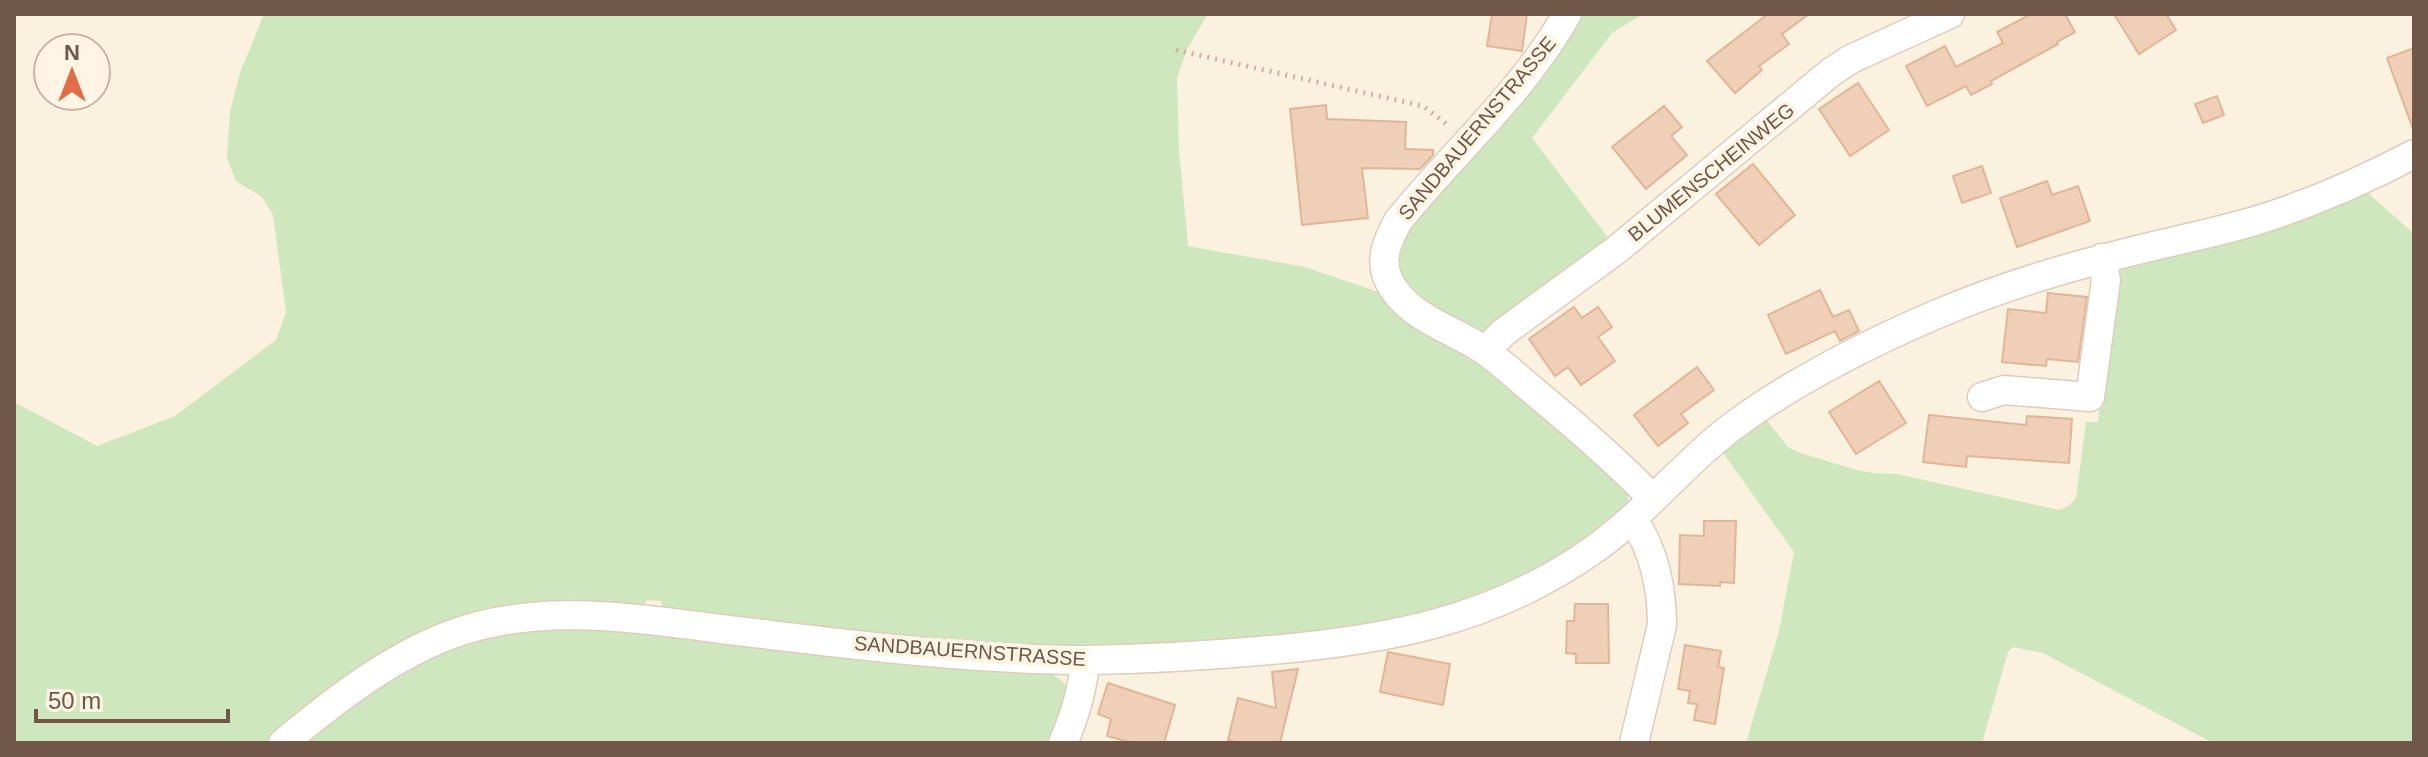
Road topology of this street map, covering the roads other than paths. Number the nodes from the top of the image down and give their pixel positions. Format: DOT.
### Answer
graph roads {
  1 [pos="1567,14"];
  2 [pos="1950,14"];
  3 [pos="2414,154"];
  4 [pos="2102,258"];
  5 [pos="1485,351"];
  6 [pos="1982,397"];
  7 [pos="1653,499"];
  8 [pos="1633,520"];
  9 [pos="1085,660"];
  10 [pos="283,743"];
  11 [pos="1063,743"];
  12 [pos="1634,743"];
  1 -- 5 [label="street, SANDBAUERNSTRASSE"];
  2 -- 5 [label="street, BLUMENSCHEINWEG"];
  3 -- 4 [label="street, SANDBAUERNSTRASSE"];
  4 -- 6 [label="street"];
  4 -- 7 [label="street, SANDBAUERNSTRASSE"];
  5 -- 7 [label="street, SANDBAUERNSTRASSE"];
  7 -- 8 [label="street, SANDBAUERNSTRASSE"];
  8 -- 9 [label="street, SANDBAUERNSTRASSE"];
  8 -- 12 [label="street"];
  9 -- 10 [label="street, SANDBAUERNSTRASSE"];
  9 -- 11 [label="street"];
}
